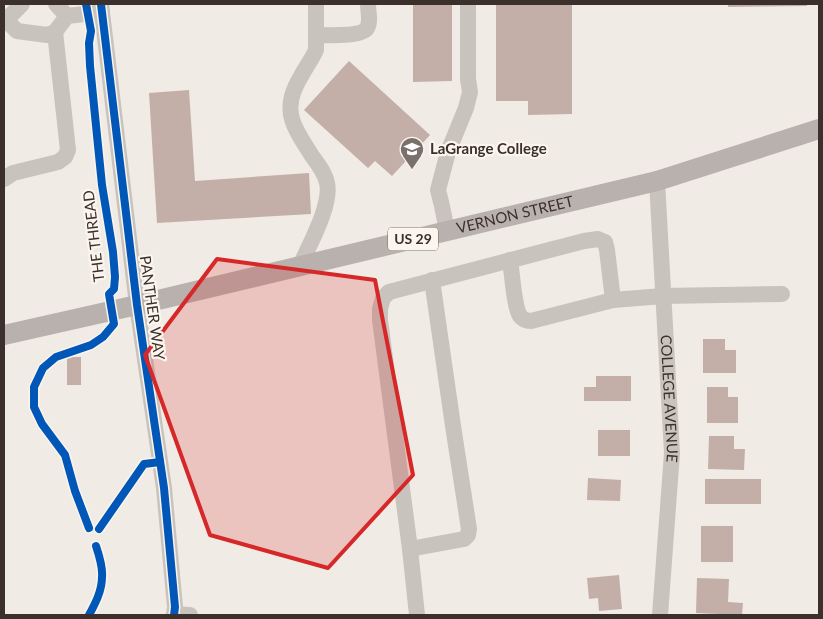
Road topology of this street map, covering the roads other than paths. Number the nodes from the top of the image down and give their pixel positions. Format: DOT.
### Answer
graph roads {
  1 [pos="22,4"];
  2 [pos="56,4"];
  3 [pos="316,4"];
  4 [pos="368,4"];
  5 [pos="468,4"];
  6 [pos="101,8"];
  7 [pos="67,16"];
  8 [pos="5,19"];
  9 [pos="55,32"];
  10 [pos="316,35"];
  11 [pos="819,129"];
  12 [pos="4,178"];
  13 [pos="657,181"];
  14 [pos="447,231"];
  15 [pos="510,260"];
  16 [pos="300,266"];
  17 [pos="432,280"];
  18 [pos="782,294"];
  19 [pos="663,296"];
  20 [pos="613,300"];
  21 [pos="137,305"];
  22 [pos="4,335"];
  23 [pos="410,550"];
  24 [pos="179,615"];
  25 [pos="417,615"];
  26 [pos="660,615"];
  1 -- 8 [label="street"];
  2 -- 7 [label="street"];
  3 -- 10 [label="street"];
  4 -- 10 [label="street"];
  5 -- 14 [label="street"];
  6 -- 7 [label="street"];
  6 -- 21 [label="street, PANTHER WAY"];
  7 -- 9 [label="street"];
  8 -- 9 [label="street"];
  9 -- 12 [label="street"];
  10 -- 16 [label="street"];
  11 -- 13 [label="main road, VERNON STREET / US 29"];
  13 -- 14 [label="main road, VERNON STREET / US 29"];
  13 -- 19 [label="street, COLLEGE AVENUE"];
  14 -- 16 [label="main road, VERNON STREET / US 29"];
  15 -- 17 [label="street"];
  15 -- 20 [label="street"];
  15 -- 20 [label="street"];
  16 -- 21 [label="main road, VERNON STREET / US 29"];
  17 -- 23 [label="street"];
  17 -- 23 [label="street"];
  18 -- 19 [label="street"];
  19 -- 20 [label="street"];
  19 -- 26 [label="street, COLLEGE AVENUE"];
  21 -- 22 [label="main road, VERNON STREET / US 29"];
  21 -- 24 [label="street, PANTHER WAY"];
  23 -- 25 [label="street"];
}
